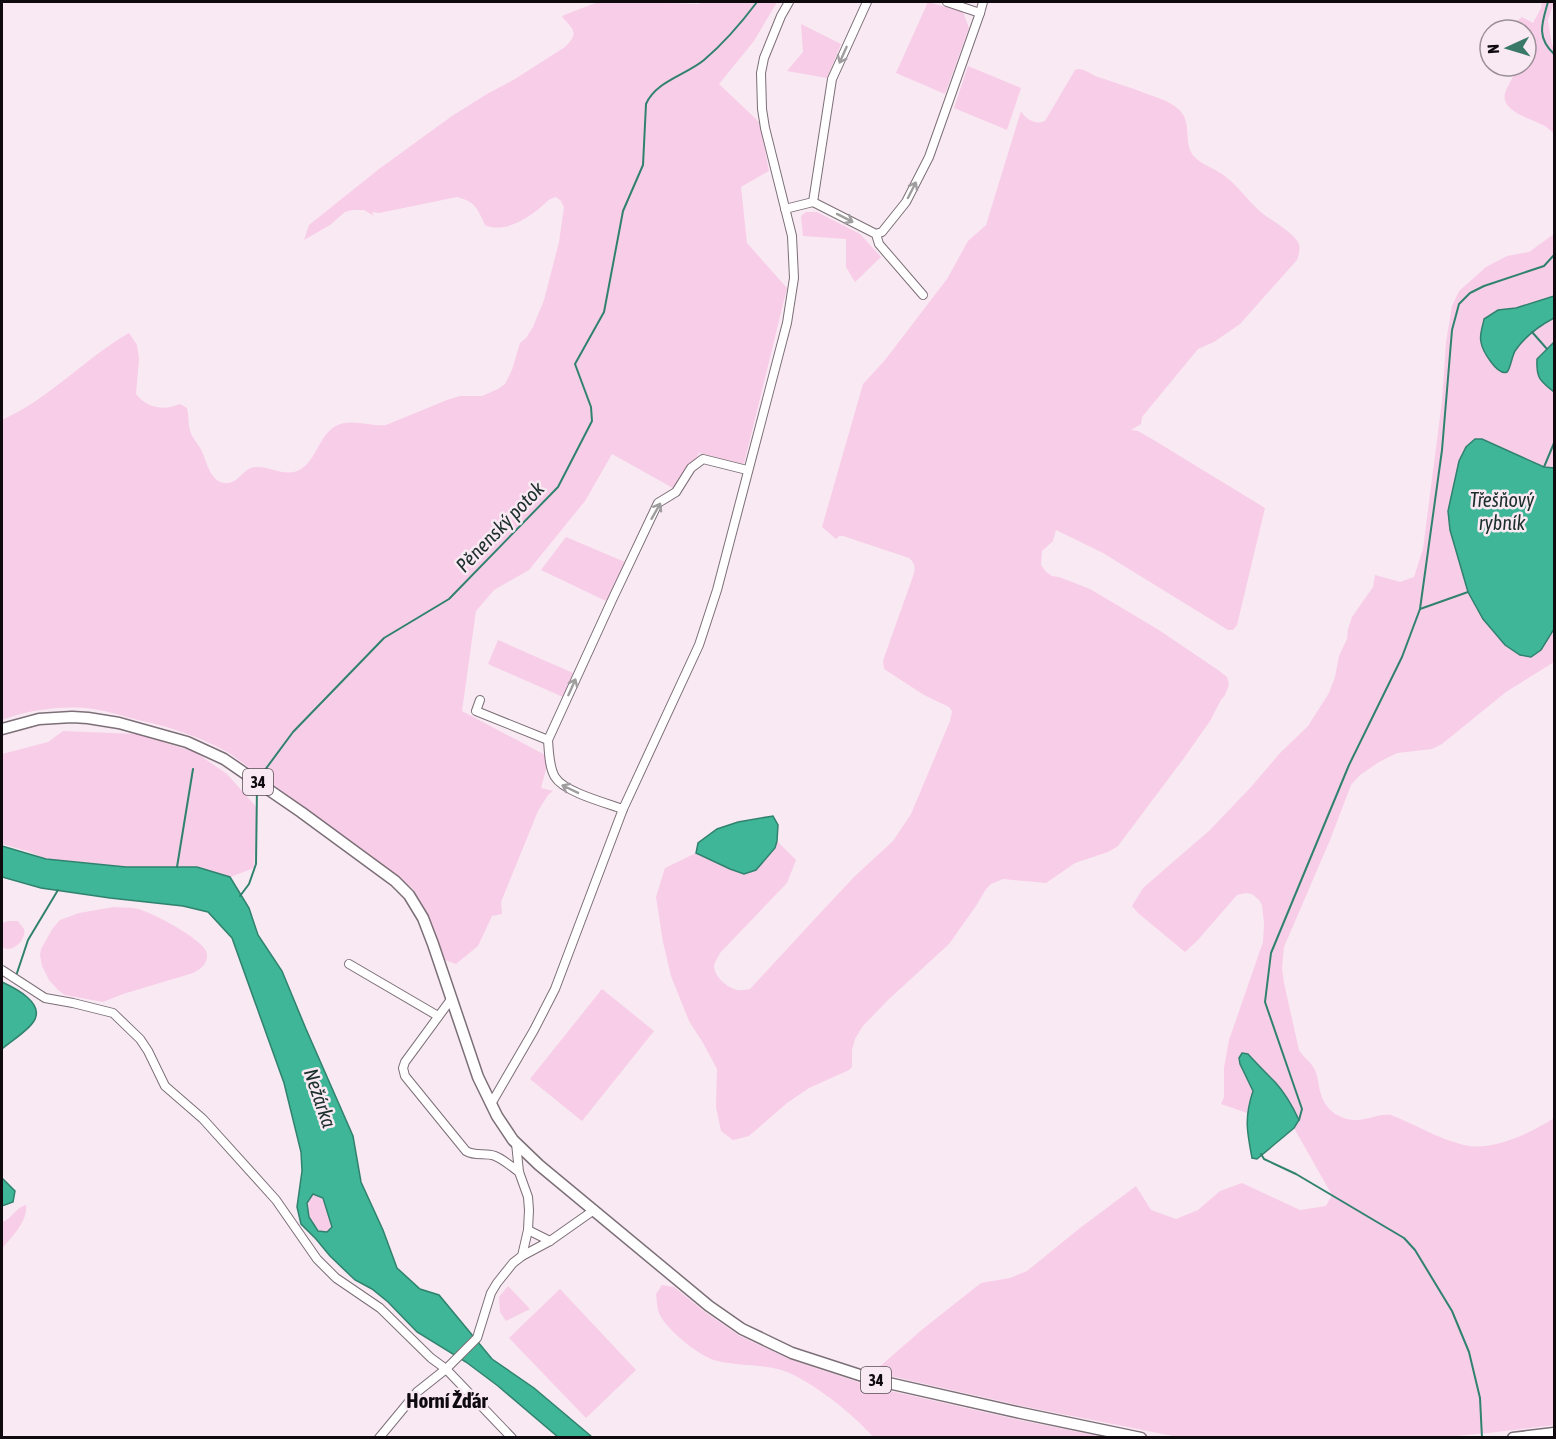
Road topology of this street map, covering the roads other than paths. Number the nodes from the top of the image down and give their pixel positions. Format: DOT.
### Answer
graph roads {
  1 [pos="789,2"];
  2 [pos="867,2"];
  3 [pos="947,2"];
  4 [pos="983,2"];
  5 [pos="980,13"];
  6 [pos="813,202"];
  7 [pos="785,209"];
  8 [pos="876,234"];
  9 [pos="923,295"];
  10 [pos="747,470"];
  11 [pos="480,700"];
  12 [pos="2,729"];
  13 [pos="548,740"];
  14 [pos="623,809"];
  15 [pos="349,964"];
  16 [pos="2,970"];
  17 [pos="452,998"];
  18 [pos="438,1016"];
  19 [pos="491,1104"];
  20 [pos="516,1143"];
  21 [pos="519,1172"];
  22 [pos="594,1210"];
  23 [pos="528,1230"];
  24 [pos="550,1241"];
  25 [pos="522,1256"];
  26 [pos="449,1366"];
  27 [pos="1554,1432"];
  28 [pos="379,1437"];
  29 [pos="512,1437"];
  30 [pos="1141,1437"];
  31 [pos="1513,1437"];
  1 -- 7 [label="street"];
  2 -- 6 [label="street, one-way"];
  3 -- 5 [label="street"];
  4 -- 5 [label="street"];
  8 -- 5 [label="street, one-way"];
  6 -- 7 [label="street"];
  6 -- 8 [label="street, one-way"];
  7 -- 10 [label="street"];
  8 -- 9 [label="street"];
  13 -- 10 [label="street, one-way"];
  10 -- 14 [label="street"];
  11 -- 13 [label="street"];
  12 -- 17 [label="main road, 34"];
  14 -- 13 [label="street, one-way"];
  14 -- 19 [label="street"];
  15 -- 18 [label="street"];
  16 -- 26 [label="street"];
  17 -- 18 [label="street"];
  17 -- 19 [label="main road, 34"];
  18 -- 21 [label="street"];
  19 -- 20 [label="main road, 34"];
  20 -- 21 [label="street"];
  20 -- 22 [label="main road, 34"];
  21 -- 23 [label="street"];
  22 -- 24 [label="street"];
  22 -- 30 [label="main road, 34"];
  23 -- 24 [label="street"];
  23 -- 25 [label="street"];
  24 -- 25 [label="street"];
  25 -- 26 [label="street"];
  26 -- 28 [label="street"];
  26 -- 29 [label="street"];
  27 -- 31 [label="main road"];
}
